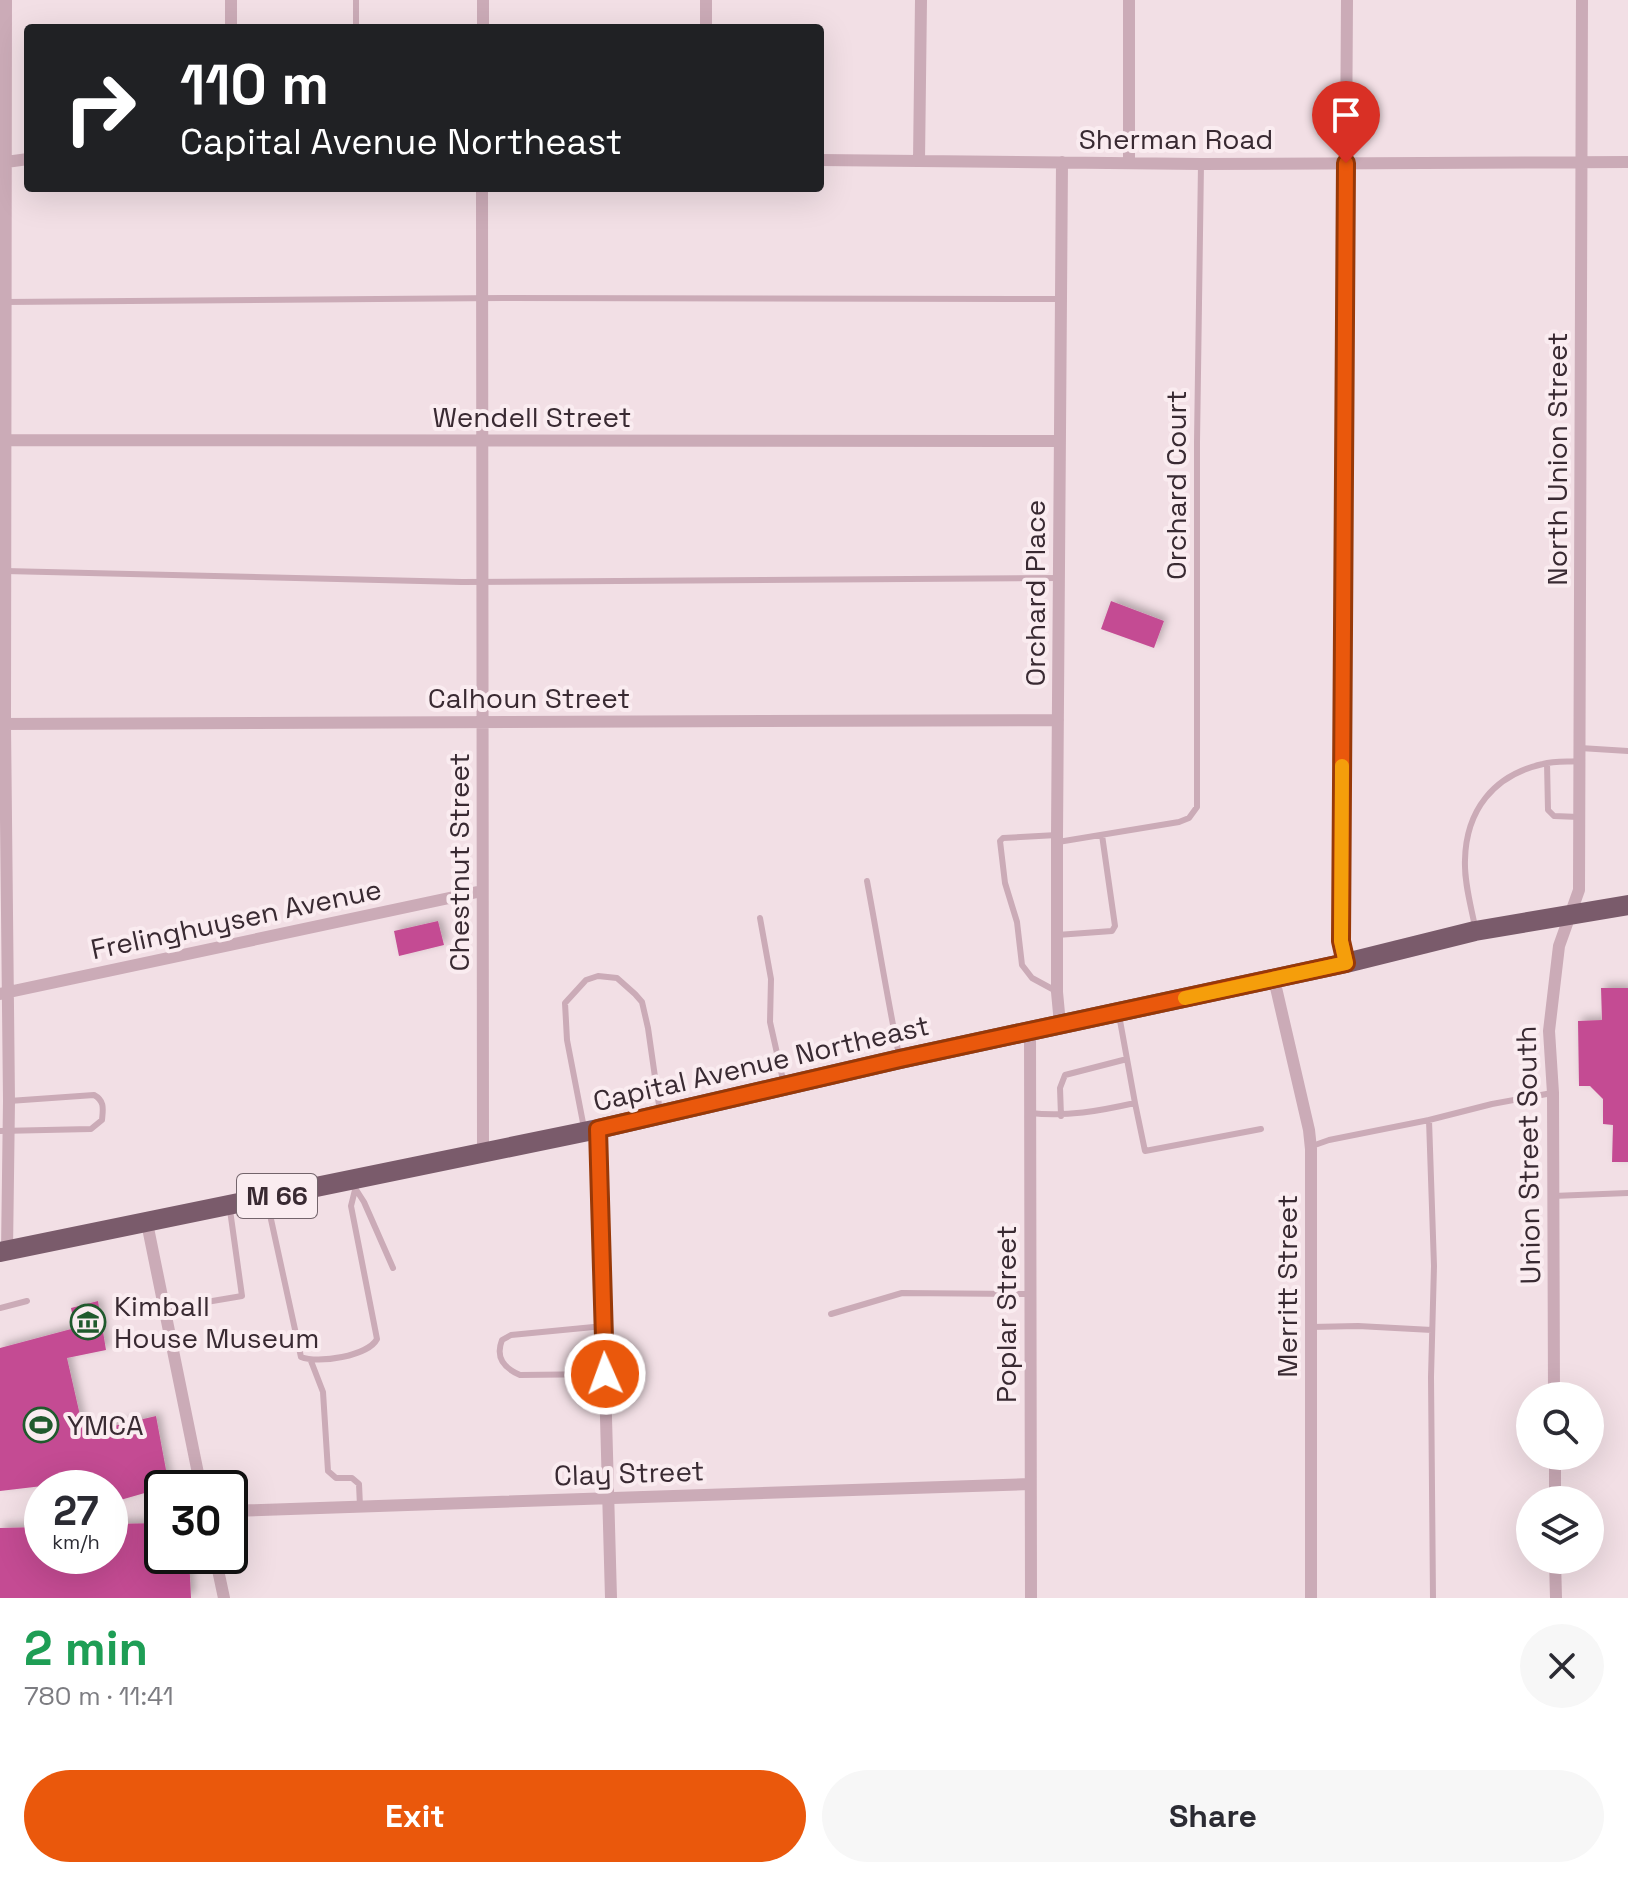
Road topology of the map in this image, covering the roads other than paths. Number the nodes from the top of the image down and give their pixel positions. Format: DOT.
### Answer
graph roads {
  1 [pos="6,0"];
  2 [pos="231,0"];
  3 [pos="356,0"];
  4 [pos="483,0"];
  5 [pos="706,0"];
  6 [pos="921,0"];
  7 [pos="1129,0"];
  8 [pos="1347,0"];
  9 [pos="1582,0"];
  10 [pos="231,24"];
  11 [pos="356,24"];
  12 [pos="483,24"];
  13 [pos="706,24"];
  14 [pos="24,160"];
  15 [pos="824,160"];
  16 [pos="919,161"];
  17 [pos="6,162"];
  18 [pos="1062,162"];
  19 [pos="1129,162"];
  20 [pos="1628,162"];
  21 [pos="1346,163"];
  22 [pos="1581,163"];
  23 [pos="1201,164"];
  24 [pos="482,192"];
  25 [pos="2,271"];
  26 [pos="482,298"];
  27 [pos="1061,299"];
  28 [pos="4,302"];
  29 [pos="5,440"];
  30 [pos="481,441"];
  31 [pos="1060,441"];
  32 [pos="5,571"];
  33 [pos="1059,578"];
  34 [pos="483,581"];
  35 [pos="1058,720"];
  36 [pos="483,723"];
  37 [pos="2,724"];
  38 [pos="1628,751"];
  39 [pos="1580,755"];
  40 [pos="1547,763"];
  41 [pos="1579,817"];
  42 [pos="1102,835"];
  43 [pos="1057,838"];
  44 [pos="867,881"];
  45 [pos="482,891"];
  46 [pos="1628,905"];
  47 [pos="1571,916"];
  48 [pos="760,918"];
  49 [pos="1475,931"];
  50 [pos="1057,935"];
  51 [pos="1346,963"];
  52 [pos="1274,979"];
  53 [pos="1057,992"];
  54 [pos="3,993"];
  55 [pos="1118,1012"];
  56 [pos="1060,1024"];
  57 [pos="1030,1030"];
  58 [pos="900,1059"];
  59 [pos="1127,1059"];
  60 [pos="785,1088"];
  61 [pos="1553,1093"];
  62 [pos="9,1101"];
  63 [pos="1135,1103"];
  64 [pos="1030,1113"];
  65 [pos="661,1115"];
  66 [pos="1061,1116"];
  67 [pos="1429,1120"];
  68 [pos="1261,1129"];
  69 [pos="4,1131"];
  70 [pos="591,1131"];
  71 [pos="1311,1146"];
  72 [pos="483,1152"];
  73 [pos="354,1185"];
  74 [pos="1628,1193"];
  75 [pos="1553,1196"];
  76 [pos="266,1198"];
  77 [pos="229,1205"];
  78 [pos="147,1223"];
  79 [pos="4,1252"];
  80 [pos="393,1268"];
  81 [pos="1029,1294"];
  82 [pos="27,1301"];
  83 [pos="0,1308"];
  84 [pos="165,1309"];
  85 [pos="831,1314"];
  86 [pos="604,1326"];
  87 [pos="1311,1327"];
  88 [pos="1432,1330"];
  89 [pos="311,1361"];
  90 [pos="605,1374"];
  91 [pos="1554,1382"];
  92 [pos="197,1470"];
  93 [pos="1030,1484"];
  94 [pos="607,1497"];
  95 [pos="360,1506"];
  96 [pos="248,1510"];
  97 [pos="219,1574"];
  98 [pos="1555,1574"];
  99 [pos="224,1598"];
  100 [pos="611,1598"];
  101 [pos="1031,1598"];
  102 [pos="1311,1598"];
  103 [pos="1433,1598"];
  104 [pos="1556,1598"];
  1 -- 17 [label="street"];
  2 -- 10 [label="street"];
  3 -- 11 [label="lane"];
  4 -- 12 [label="street"];
  5 -- 13 [label="street"];
  6 -- 16 [label="street"];
  7 -- 19 [label="street"];
  8 -- 21 [label="street"];
  9 -- 22 [label="street, North Union Street"];
  14 -- 17 [label="street"];
  15 -- 16 [label="street, Sherman Road"];
  16 -- 18 [label="street, Sherman Road"];
  17 -- 25 [label="street"];
  18 -- 19 [label="street, Sherman Road"];
  18 -- 27 [label="street, Orchard Place"];
  19 -- 23 [label="street, Sherman Road"];
  20 -- 22 [label="street, Sherman Road"];
  21 -- 22 [label="street, Sherman Road"];
  21 -- 23 [label="street, Sherman Road"];
  21 -- 51 [label="street"];
  22 -- 39 [label="street, North Union Street"];
  23 -- 42 [label="lane, Orchard Court"];
  24 -- 26 [label="street, Chestnut Street"];
  25 -- 28 [label="street"];
  26 -- 27 [label="lane"];
  26 -- 28 [label="lane"];
  26 -- 30 [label="street, Chestnut Street"];
  27 -- 31 [label="street, Orchard Place"];
  28 -- 29 [label="street"];
  29 -- 30 [label="street, Wendell Street"];
  29 -- 32 [label="street"];
  30 -- 31 [label="street, Wendell Street"];
  30 -- 34 [label="street, Chestnut Street"];
  31 -- 33 [label="street, Orchard Place"];
  32 -- 34 [label="lane"];
  32 -- 37 [label="street"];
  33 -- 34 [label="lane"];
  33 -- 35 [label="street, Orchard Place"];
  34 -- 36 [label="street, Chestnut Street"];
  35 -- 36 [label="street, Calhoun Street"];
  35 -- 43 [label="street, Orchard Place"];
  36 -- 37 [label="street, Calhoun Street"];
  36 -- 45 [label="street, Chestnut Street"];
  37 -- 54 [label="street"];
  38 -- 39 [label="lane"];
  39 -- 40 [label="lane"];
  39 -- 41 [label="street, North Union Street"];
  40 -- 41 [label="lane"];
  40 -- 49 [label="lane"];
  41 -- 47 [label="street, North Union Street"];
  42 -- 43 [label="lane"];
  42 -- 50 [label="lane"];
  43 -- 50 [label="street, Orchard Place"];
  43 -- 53 [label="lane"];
  44 -- 58 [label="lane"];
  45 -- 54 [label="street, Frelinghuysen Avenue"];
  45 -- 72 [label="street, Chestnut Street"];
  46 -- 47 [label="main road, Capital Avenue Northeast / M 66"];
  47 -- 49 [label="main road, Capital Avenue Northeast / M 66"];
  47 -- 61 [label="street, Union Street South"];
  48 -- 60 [label="lane"];
  49 -- 51 [label="main road, Capital Avenue Northeast / M 66"];
  50 -- 53 [label="street, Orchard Place"];
  51 -- 52 [label="main road, Capital Avenue Northeast / M 66"];
  52 -- 55 [label="main road, Capital Avenue Northeast / M 66"];
  52 -- 71 [label="street, Merritt Street"];
  53 -- 56 [label="street, Orchard Place"];
  54 -- 62 [label="street"];
  55 -- 56 [label="main road, Capital Avenue Northeast / M 66"];
  55 -- 59 [label="lane"];
  56 -- 57 [label="main road, Capital Avenue Northeast / M 66"];
  57 -- 58 [label="main road, Capital Avenue Northeast / M 66"];
  57 -- 64 [label="street, Poplar Street"];
  58 -- 60 [label="main road, Capital Avenue Northeast / M 66"];
  59 -- 63 [label="lane"];
  59 -- 66 [label="lane"];
  60 -- 65 [label="main road, Capital Avenue Northeast / M 66"];
  61 -- 67 [label="lane"];
  61 -- 75 [label="street, Union Street South"];
  62 -- 69 [label="street"];
  62 -- 69 [label="lane"];
  63 -- 66 [label="lane"];
  63 -- 68 [label="lane"];
  64 -- 66 [label="lane"];
  64 -- 81 [label="street, Poplar Street"];
  65 -- 70 [label="main road, Capital Avenue Northeast / M 66"];
  65 -- 70 [label="lane"];
  67 -- 71 [label="lane"];
  67 -- 88 [label="lane"];
  69 -- 79 [label="street"];
  70 -- 72 [label="main road, Capital Avenue Northeast / M 66"];
  70 -- 86 [label="street"];
  71 -- 87 [label="street, Merritt Street"];
  72 -- 73 [label="main road, Capital Avenue Northeast / M 66"];
  73 -- 76 [label="main road, Capital Avenue Northeast / M 66"];
  73 -- 80 [label="lane"];
  73 -- 89 [label="lane"];
  74 -- 75 [label="lane"];
  75 -- 91 [label="street, Union Street South"];
  76 -- 77 [label="main road, Capital Avenue Northeast / M 66"];
  76 -- 89 [label="lane"];
  77 -- 78 [label="main road, Capital Avenue Northeast / M 66"];
  77 -- 84 [label="lane"];
  78 -- 79 [label="main road, Capital Avenue Northeast / M 66"];
  78 -- 84 [label="street"];
  81 -- 85 [label="lane"];
  81 -- 93 [label="street, Poplar Street"];
  82 -- 83 [label="lane"];
  84 -- 92 [label="street"];
  86 -- 90 [label="street"];
  86 -- 90 [label="lane"];
  87 -- 88 [label="lane"];
  87 -- 102 [label="street, Merritt Street"];
  88 -- 103 [label="lane"];
  89 -- 95 [label="lane"];
  90 -- 94 [label="street"];
  93 -- 94 [label="street, Clay Street"];
  93 -- 101 [label="street, Poplar Street"];
  94 -- 95 [label="street, Clay Street"];
  94 -- 100 [label="street"];
  95 -- 96 [label="street, Clay Street"];
  97 -- 99 [label="street"];
  98 -- 104 [label="street"];
}
